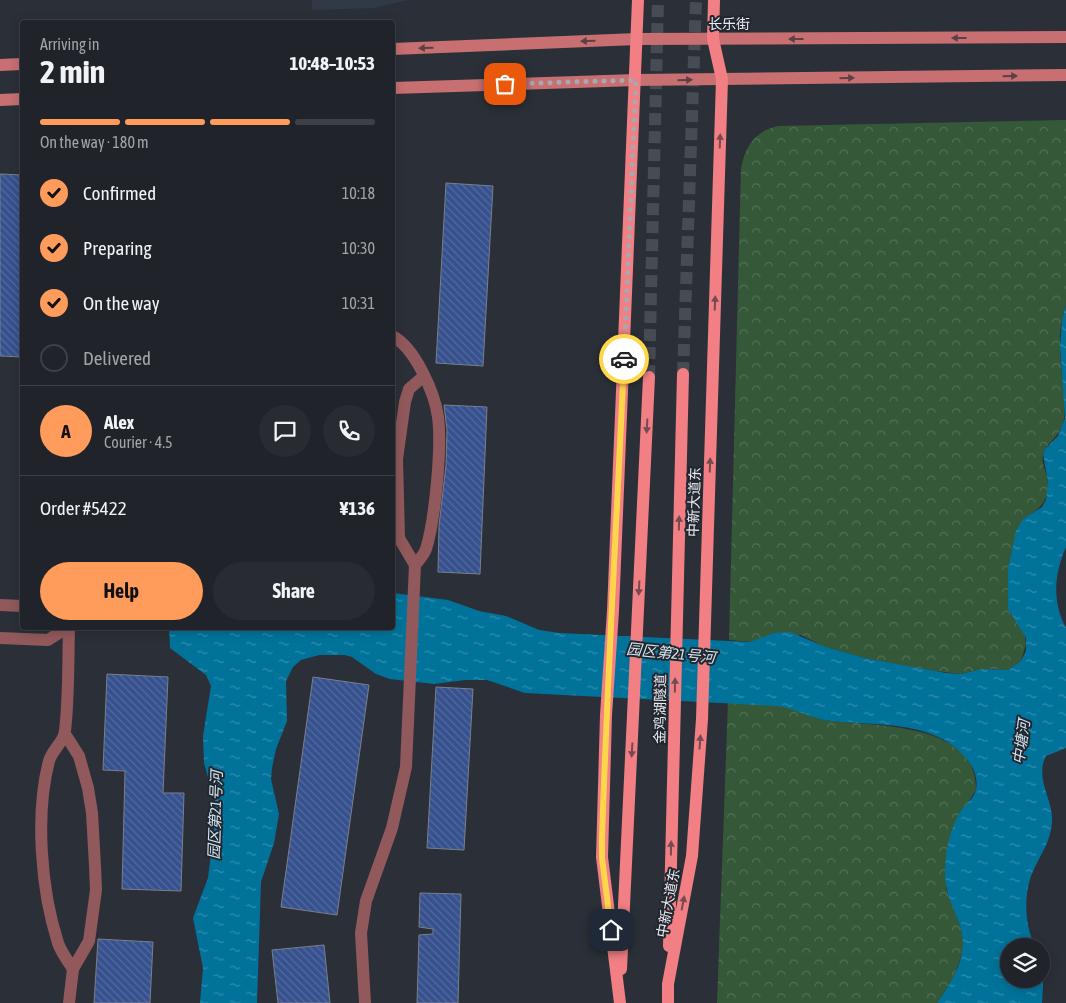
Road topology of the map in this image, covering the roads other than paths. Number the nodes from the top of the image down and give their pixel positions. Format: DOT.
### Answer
graph roads {
  1 [pos="638,0"];
  2 [pos="645,0"];
  3 [pos="714,0"];
  4 [pos="1063,38"];
  5 [pos="637,39"];
  6 [pos="713,39"];
  7 [pos="395,49"];
  8 [pos="20,64"];
  9 [pos="0,65"];
  10 [pos="1063,75"];
  11 [pos="722,79"];
  12 [pos="636,80"];
  13 [pos="395,88"];
  14 [pos="20,99"];
  15 [pos="0,100"];
  16 [pos="395,339"];
  17 [pos="682,374"];
  18 [pos="424,376"];
  19 [pos="649,377"];
  20 [pos="415,565"];
  21 [pos="0,605"];
  22 [pos="20,606"];
  23 [pos="65,630"];
  24 [pos="68,630"];
  25 [pos="0,638"];
  26 [pos="65,734"];
  27 [pos="73,969"];
  28 [pos="668,984"];
  29 [pos="69,1003"];
  30 [pos="365,1003"];
  31 [pos="620,1003"];
  32 [pos="668,1003"];
  1 -- 5 [label="main road"];
  2 -- 5 [label="main road"];
  3 -- 6 [label="main road, 中新大道东"];
  4 -- 6 [label="main road, 长乐街, one-way"];
  5 -- 6 [label="main road, 长乐街"];
  5 -- 7 [label="main road, 长乐街, one-way"];
  5 -- 12 [label="main road"];
  6 -- 11 [label="main road, 中新大道东"];
  8 -- 9 [label="main road"];
  11 -- 10 [label="main road, one-way"];
  12 -- 11 [label="main road, one-way"];
  28 -- 11 [label="main road, 中新大道东, one-way"];
  12 -- 13 [label="main road"];
  12 -- 31 [label="main road"];
  14 -- 15 [label="main road"];
  16 -- 18 [label="street"];
  28 -- 17 [label="main road, 金鸡湖隧道, one-way"];
  18 -- 20 [label="street"];
  18 -- 20 [label="street"];
  19 -- 31 [label="main road, 金鸡湖隧道, one-way"];
  20 -- 30 [label="street"];
  21 -- 22 [label="street"];
  23 -- 25 [label="street"];
  24 -- 26 [label="street"];
  26 -- 27 [label="street"];
  26 -- 27 [label="street"];
  27 -- 29 [label="street"];
  28 -- 32 [label="main road, 中新大道东"];
}
